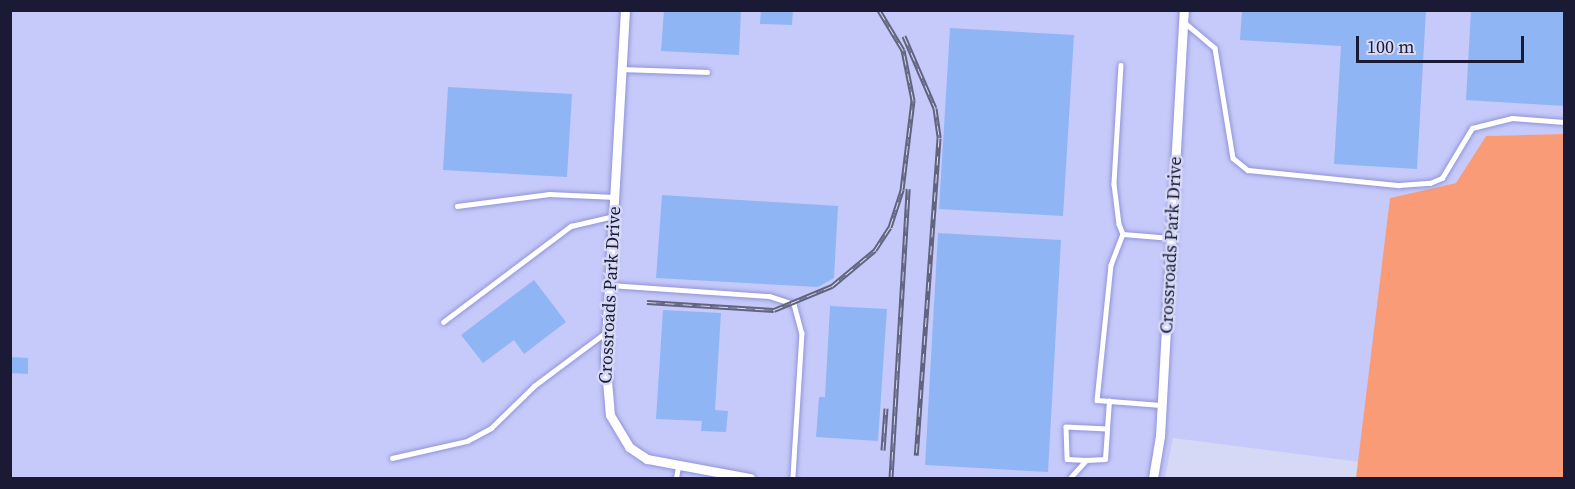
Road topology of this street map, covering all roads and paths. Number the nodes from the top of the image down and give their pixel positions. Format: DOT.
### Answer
graph roads {
  1 [pos="625,10"];
  2 [pos="1184,10"];
  3 [pos="1183,21"];
  4 [pos="1121,65"];
  5 [pos="622,69"];
  6 [pos="707,72"];
  7 [pos="1564,122"];
  8 [pos="615,196"];
  9 [pos="457,206"];
  10 [pos="614,216"];
  11 [pos="1123,234"];
  12 [pos="1171,238"];
  13 [pos="610,285"];
  14 [pos="443,322"];
  15 [pos="607,332"];
  16 [pos="1109,401"];
  17 [pos="1161,405"];
  18 [pos="1107,429"];
  19 [pos="392,458"];
  20 [pos="1086,460"];
  21 [pos="678,467"];
  22 [pos="676,478"];
  23 [pos="747,478"];
  24 [pos="793,478"];
  25 [pos="1070,478"];
  26 [pos="1153,478"];
  1 -- 5 [label="street, Crossroads Park Drive"];
  2 -- 3 [label="street, Crossroads Park Drive"];
  3 -- 7 [label="lane"];
  3 -- 12 [label="street, Crossroads Park Drive"];
  4 -- 11 [label="lane"];
  5 -- 6 [label="lane"];
  5 -- 8 [label="street, Crossroads Park Drive"];
  8 -- 9 [label="lane"];
  8 -- 10 [label="street, Crossroads Park Drive"];
  10 -- 13 [label="street, Crossroads Park Drive"];
  10 -- 14 [label="lane"];
  11 -- 12 [label="lane"];
  11 -- 16 [label="lane"];
  12 -- 17 [label="street, Crossroads Park Drive"];
  13 -- 15 [label="street, Crossroads Park Drive"];
  13 -- 24 [label="lane"];
  15 -- 19 [label="lane"];
  15 -- 21 [label="street, Crossroads Park Drive"];
  16 -- 17 [label="lane"];
  16 -- 18 [label="lane"];
  17 -- 26 [label="street, Crossroads Park Drive"];
  18 -- 20 [label="lane"];
  18 -- 20 [label="lane"];
  20 -- 25 [label="lane"];
  21 -- 22 [label="lane"];
  21 -- 23 [label="street, Crossroads Park Drive"];
}
